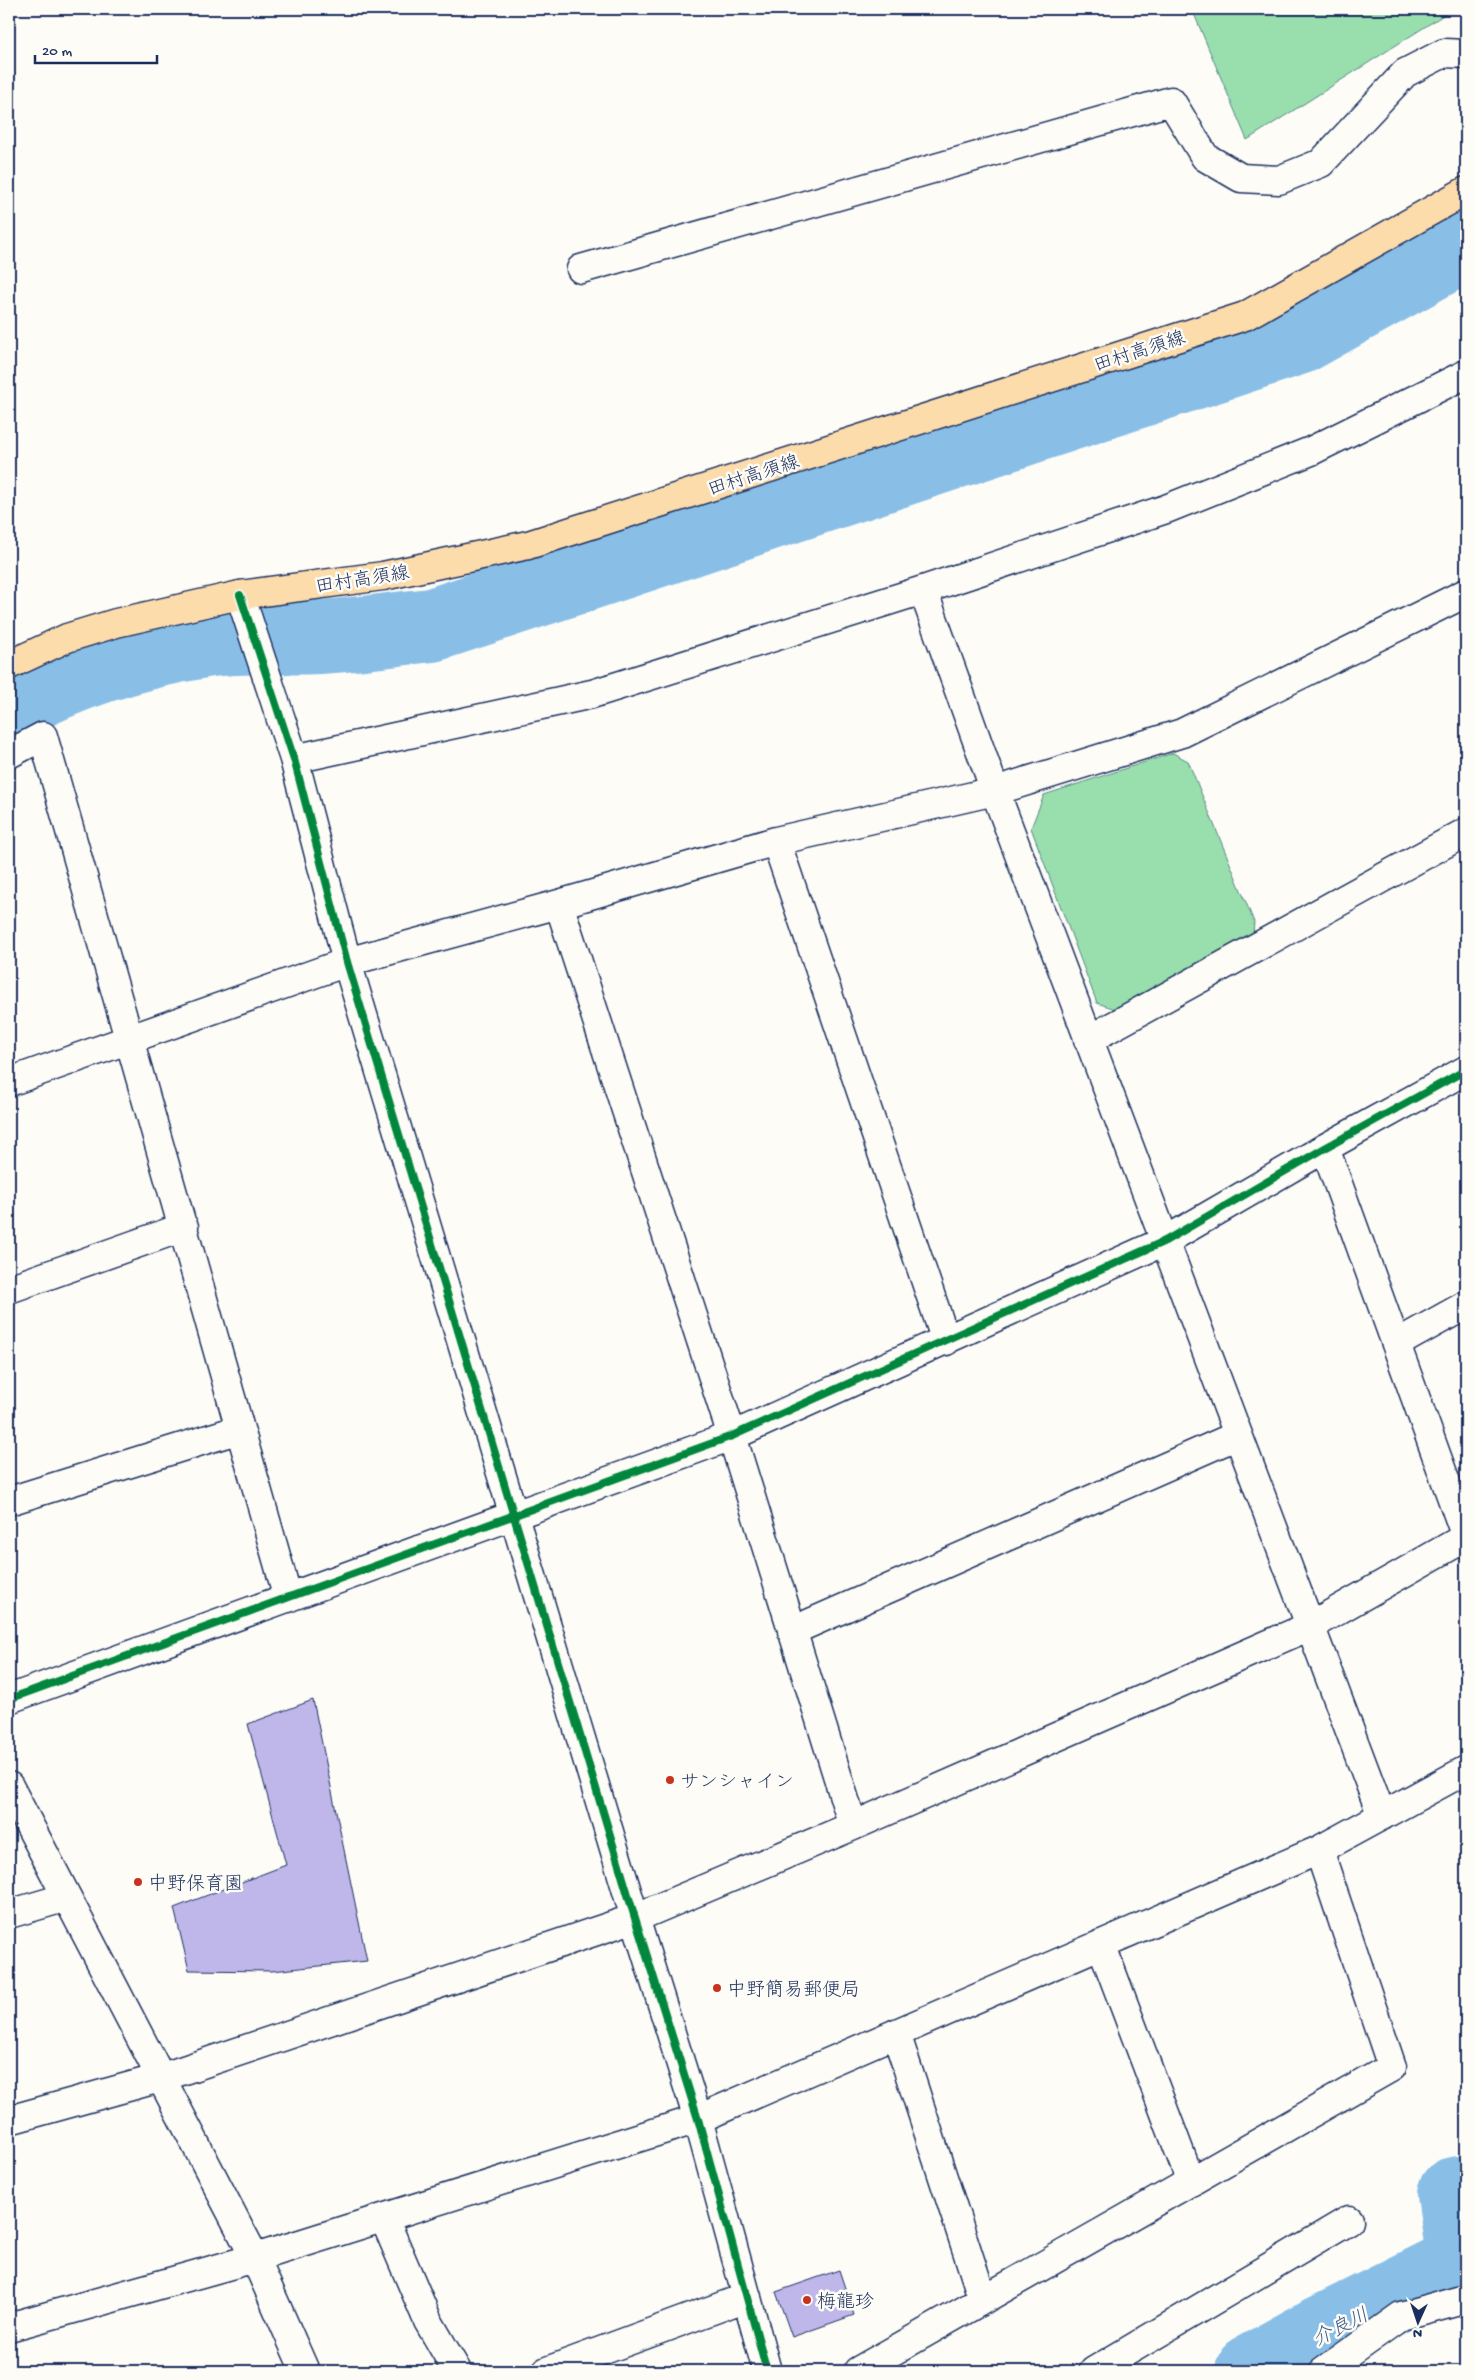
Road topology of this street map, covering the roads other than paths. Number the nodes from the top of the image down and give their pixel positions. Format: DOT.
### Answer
graph roads {
  1 [pos="1466,54"];
  2 [pos="1466,191"];
  3 [pos="581,270"];
  4 [pos="1466,374"];
  5 [pos="923,590"];
  6 [pos="1466,593"];
  7 [pos="244,608"];
  8 [pos="9,665"];
  9 [pos="9,754"];
  10 [pos="294,759"];
  11 [pos="995,791"];
  12 [pos="1466,832"];
  13 [pos="776,841"];
  14 [pos="558,904"];
  15 [pos="347,962"];
  16 [pos="130,1039"];
  17 [pos="1088,1040"];
  18 [pos="1466,1070"];
  19 [pos="9,1082"];
  20 [pos="1325,1148"];
  21 [pos="184,1227"];
  22 [pos="1165,1241"];
  23 [pos="9,1289"];
  24 [pos="1466,1305"];
  25 [pos="946,1341"];
  26 [pos="1396,1344"];
  27 [pos="240,1429"];
  28 [pos="1238,1435"];
  29 [pos="732,1436"];
  30 [pos="9,1501"];
  31 [pos="515,1515"];
  32 [pos="1466,1537"];
  33 [pos="288,1598"];
  34 [pos="1310,1626"];
  35 [pos="792,1631"];
  36 [pos="9,1699"];
  37 [pos="1466,1770"];
  38 [pos="9,1786"];
  39 [pos="1382,1816"];
  40 [pos="853,1826"];
  41 [pos="1319,1850"];
  42 [pos="67,1897"];
  43 [pos="9,1914"];
  44 [pos="635,1918"];
  45 [pos="1101,1944"];
  46 [pos="896,2033"];
  47 [pos="160,2078"];
  48 [pos="698,2119"];
  49 [pos="9,2120"];
  50 [pos="1191,2182"];
  51 [pos="384,2218"];
  52 [pos="1349,2220"];
  53 [pos="256,2258"];
  54 [pos="747,2297"];
  55 [pos="1466,2298"];
  56 [pos="983,2300"];
  57 [pos="9,2327"];
  58 [pos="305,2371"];
  59 [pos="457,2371"];
  60 [pos="547,2371"];
  61 [pos="767,2371"];
  62 [pos="858,2371"];
  63 [pos="1094,2371"];
  64 [pos="1324,2371"];
  1 -- 3 [label="street"];
  2 -- 7 [label="main road, 田村高須線"];
  4 -- 5 [label="street"];
  5 -- 10 [label="street"];
  5 -- 11 [label="street"];
  6 -- 11 [label="street"];
  7 -- 8 [label="main road, 田村高須線"];
  7 -- 10 [label="street"];
  9 -- 16 [label="street"];
  10 -- 15 [label="street"];
  11 -- 13 [label="street"];
  11 -- 17 [label="street"];
  12 -- 17 [label="street"];
  13 -- 14 [label="street"];
  13 -- 25 [label="street"];
  14 -- 15 [label="street"];
  14 -- 29 [label="street"];
  15 -- 16 [label="street"];
  15 -- 31 [label="street"];
  16 -- 19 [label="street"];
  16 -- 21 [label="street"];
  17 -- 22 [label="street"];
  18 -- 20 [label="street"];
  20 -- 22 [label="street"];
  20 -- 26 [label="street"];
  21 -- 23 [label="street"];
  21 -- 27 [label="street"];
  22 -- 25 [label="street"];
  22 -- 28 [label="street"];
  24 -- 26 [label="street"];
  25 -- 29 [label="street"];
  26 -- 32 [label="street"];
  27 -- 30 [label="street"];
  27 -- 33 [label="street"];
  28 -- 34 [label="street"];
  28 -- 35 [label="street"];
  29 -- 31 [label="street"];
  29 -- 35 [label="street"];
  31 -- 33 [label="street"];
  31 -- 44 [label="street"];
  32 -- 34 [label="street"];
  33 -- 36 [label="street"];
  34 -- 39 [label="street"];
  34 -- 40 [label="street"];
  35 -- 40 [label="street"];
  37 -- 39 [label="street"];
  38 -- 42 [label="street"];
  39 -- 41 [label="street"];
  40 -- 44 [label="street"];
  41 -- 45 [label="street"];
  41 -- 50 [label="street"];
  42 -- 43 [label="street"];
  42 -- 47 [label="street"];
  44 -- 47 [label="street"];
  44 -- 48 [label="street"];
  45 -- 46 [label="street"];
  45 -- 50 [label="street"];
  46 -- 48 [label="street"];
  46 -- 56 [label="street"];
  47 -- 49 [label="street"];
  47 -- 53 [label="street"];
  48 -- 51 [label="street"];
  48 -- 54 [label="street"];
  50 -- 56 [label="street"];
  51 -- 53 [label="street"];
  51 -- 59 [label="street"];
  52 -- 63 [label="street"];
  53 -- 57 [label="street"];
  53 -- 58 [label="street"];
  54 -- 60 [label="street"];
  54 -- 61 [label="street"];
  55 -- 64 [label="street"];
  56 -- 62 [label="street"];
}
